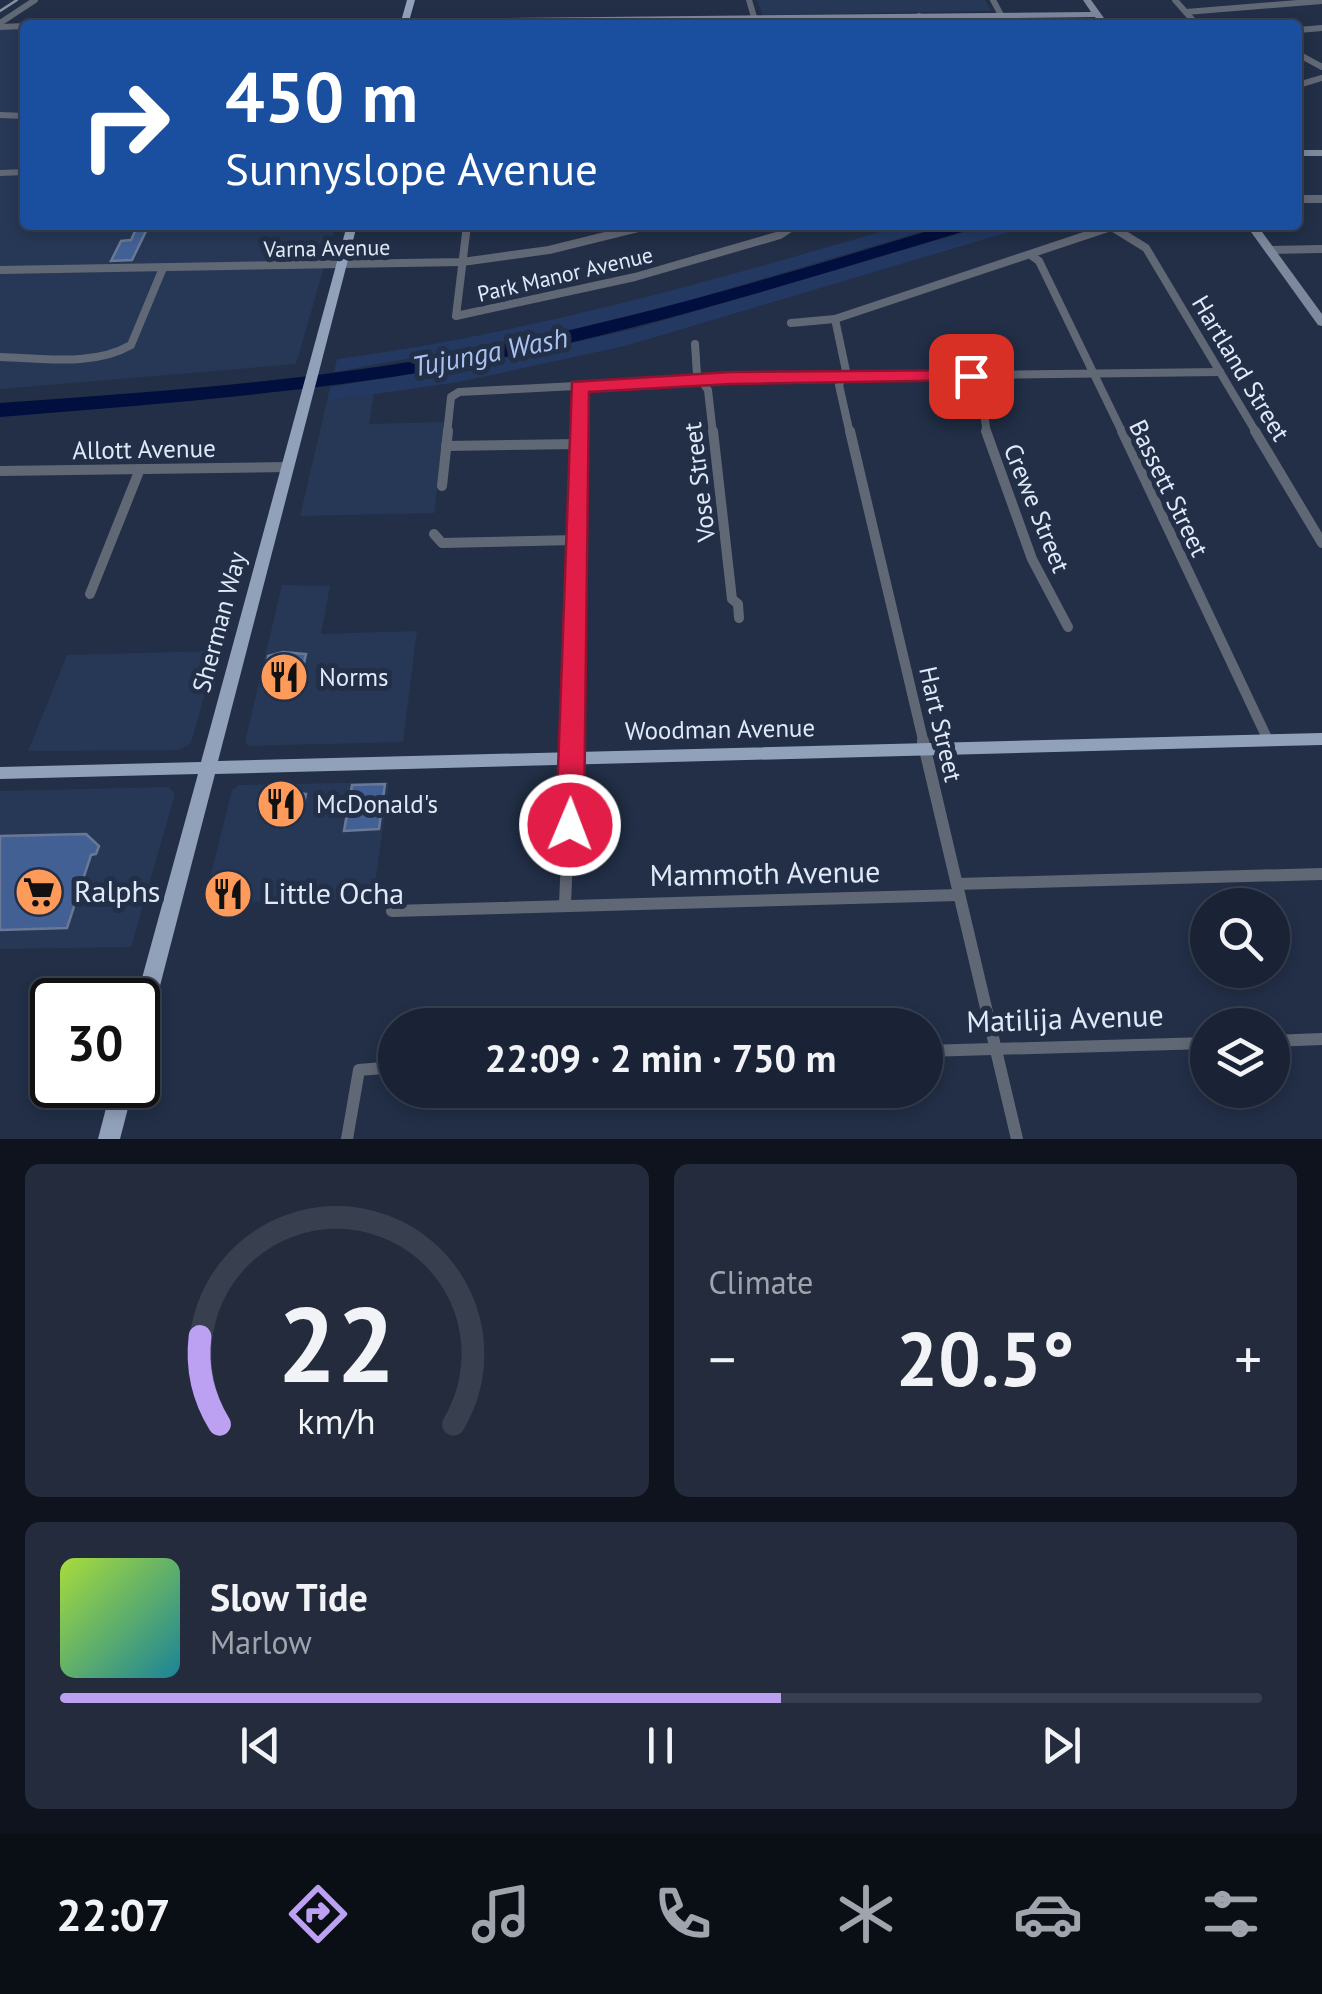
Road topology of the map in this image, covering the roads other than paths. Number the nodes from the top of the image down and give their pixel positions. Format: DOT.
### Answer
graph roads {
  1 [pos="35,0"];
  2 [pos="749,0"];
  3 [pos="992,0"];
  4 [pos="1087,0"];
  5 [pos="1174,0"];
  6 [pos="1322,1"];
  7 [pos="1186,12"];
  8 [pos="1096,14"];
  9 [pos="1001,15"];
  10 [pos="754,18"];
  11 [pos="669,20"];
  12 [pos="922,20"];
  13 [pos="1101,20"];
  14 [pos="1193,20"];
  15 [pos="0,25"];
  16 [pos="351,230"];
  17 [pos="466,230"];
  18 [pos="630,230"];
  19 [pos="787,230"];
  20 [pos="1104,230"];
  21 [pos="1121,230"];
  22 [pos="1255,230"];
  23 [pos="1322,249"];
  24 [pos="1270,250"];
  25 [pos="1032,256"];
  26 [pos="462,262"];
  27 [pos="342,265"];
  28 [pos="163,268"];
  29 [pos="0,270"];
  30 [pos="1316,306"];
  31 [pos="835,319"];
  32 [pos="791,322"];
  33 [pos="1322,322"];
  34 [pos="695,344"];
  35 [pos="962,344"];
  36 [pos="0,358"];
  37 [pos="1220,372"];
  38 [pos="1093,374"];
  39 [pos="971,376"];
  40 [pos="841,378"];
  41 [pos="701,381"];
  42 [pos="579,386"];
  43 [pos="579,444"];
  44 [pos="446,446"];
  45 [pos="288,467"];
  46 [pos="140,469"];
  47 [pos="0,471"];
  48 [pos="442,486"];
  49 [pos="436,538"];
  50 [pos="576,540"];
  51 [pos="1322,543"];
  52 [pos="90,594"];
  53 [pos="739,618"];
  54 [pos="1068,628"];
  55 [pos="1322,738"];
  56 [pos="1268,740"];
  57 [pos="923,748"];
  58 [pos="572,758"];
  59 [pos="208,767"];
  60 [pos="0,773"];
  61 [pos="1322,874"];
  62 [pos="958,890"];
  63 [pos="565,904"];
  64 [pos="392,911"];
  65 [pos="152,978"];
  66 [pos="1322,1039"];
  67 [pos="1290,1040"];
  68 [pos="1190,1043"];
  69 [pos="996,1049"];
  70 [pos="943,1050"];
  71 [pos="378,1068"];
  72 [pos="118,1108"];
  73 [pos="109,1139"];
  74 [pos="347,1139"];
  75 [pos="1017,1139"];
  1 -- 15 [label="street"];
  2 -- 10 [label="street"];
  3 -- 9 [label="street"];
  4 -- 8 [label="street"];
  5 -- 7 [label="street"];
  6 -- 7 [label="street"];
  7 -- 14 [label="street"];
  8 -- 9 [label="street"];
  8 -- 13 [label="street"];
  9 -- 12 [label="street"];
  10 -- 11 [label="street"];
  10 -- 12 [label="street"];
  16 -- 27 [label="main road, Sherman Way"];
  17 -- 26 [label="street"];
  18 -- 26 [label="street, Varna Avenue"];
  19 -- 26 [label="street, Park Manor Avenue"];
  20 -- 25 [label="street"];
  21 -- 37 [label="street, Hartland Street"];
  22 -- 24 [label="street"];
  23 -- 24 [label="street"];
  24 -- 30 [label="street"];
  25 -- 31 [label="street"];
  25 -- 38 [label="street, Bassett Street"];
  26 -- 27 [label="street, Varna Avenue"];
  27 -- 28 [label="street, Varna Avenue"];
  27 -- 45 [label="main road, Sherman Way"];
  28 -- 29 [label="street, Varna Avenue"];
  28 -- 36 [label="street"];
  30 -- 33 [label="street"];
  31 -- 32 [label="street"];
  31 -- 40 [label="street, Hart Street"];
  34 -- 41 [label="street, Vose Street"];
  35 -- 39 [label="street, Crewe Street"];
  37 -- 38 [label="street"];
  37 -- 51 [label="street, Hartland Street"];
  38 -- 39 [label="street"];
  38 -- 56 [label="street, Bassett Street"];
  39 -- 40 [label="street"];
  39 -- 54 [label="street, Crewe Street"];
  40 -- 41 [label="street"];
  40 -- 57 [label="street, Hart Street"];
  41 -- 42 [label="street"];
  41 -- 53 [label="street, Vose Street"];
  42 -- 43 [label="street"];
  42 -- 44 [label="street"];
  43 -- 44 [label="street"];
  43 -- 50 [label="street"];
  44 -- 48 [label="street"];
  45 -- 46 [label="street, Allott Avenue"];
  45 -- 59 [label="main road, Sherman Way"];
  46 -- 47 [label="street, Allott Avenue"];
  46 -- 52 [label="street"];
  49 -- 50 [label="street"];
  50 -- 58 [label="street"];
  55 -- 56 [label="main road, Woodman Avenue"];
  56 -- 57 [label="main road, Woodman Avenue"];
  57 -- 58 [label="main road, Woodman Avenue"];
  57 -- 62 [label="street, Hart Street"];
  58 -- 59 [label="main road, Woodman Avenue"];
  58 -- 63 [label="street"];
  59 -- 60 [label="main road, Woodman Avenue"];
  59 -- 65 [label="main road, Sherman Way"];
  61 -- 62 [label="street, Mammoth Avenue"];
  62 -- 63 [label="street, Mammoth Avenue"];
  62 -- 69 [label="street, Hart Street"];
  63 -- 64 [label="street, Mammoth Avenue"];
  66 -- 67 [label="street"];
  68 -- 69 [label="street, Matilija Avenue"];
  69 -- 70 [label="street, Matilija Avenue"];
  69 -- 75 [label="street, Hart Street"];
  71 -- 74 [label="street"];
  72 -- 73 [label="main road"];
}
